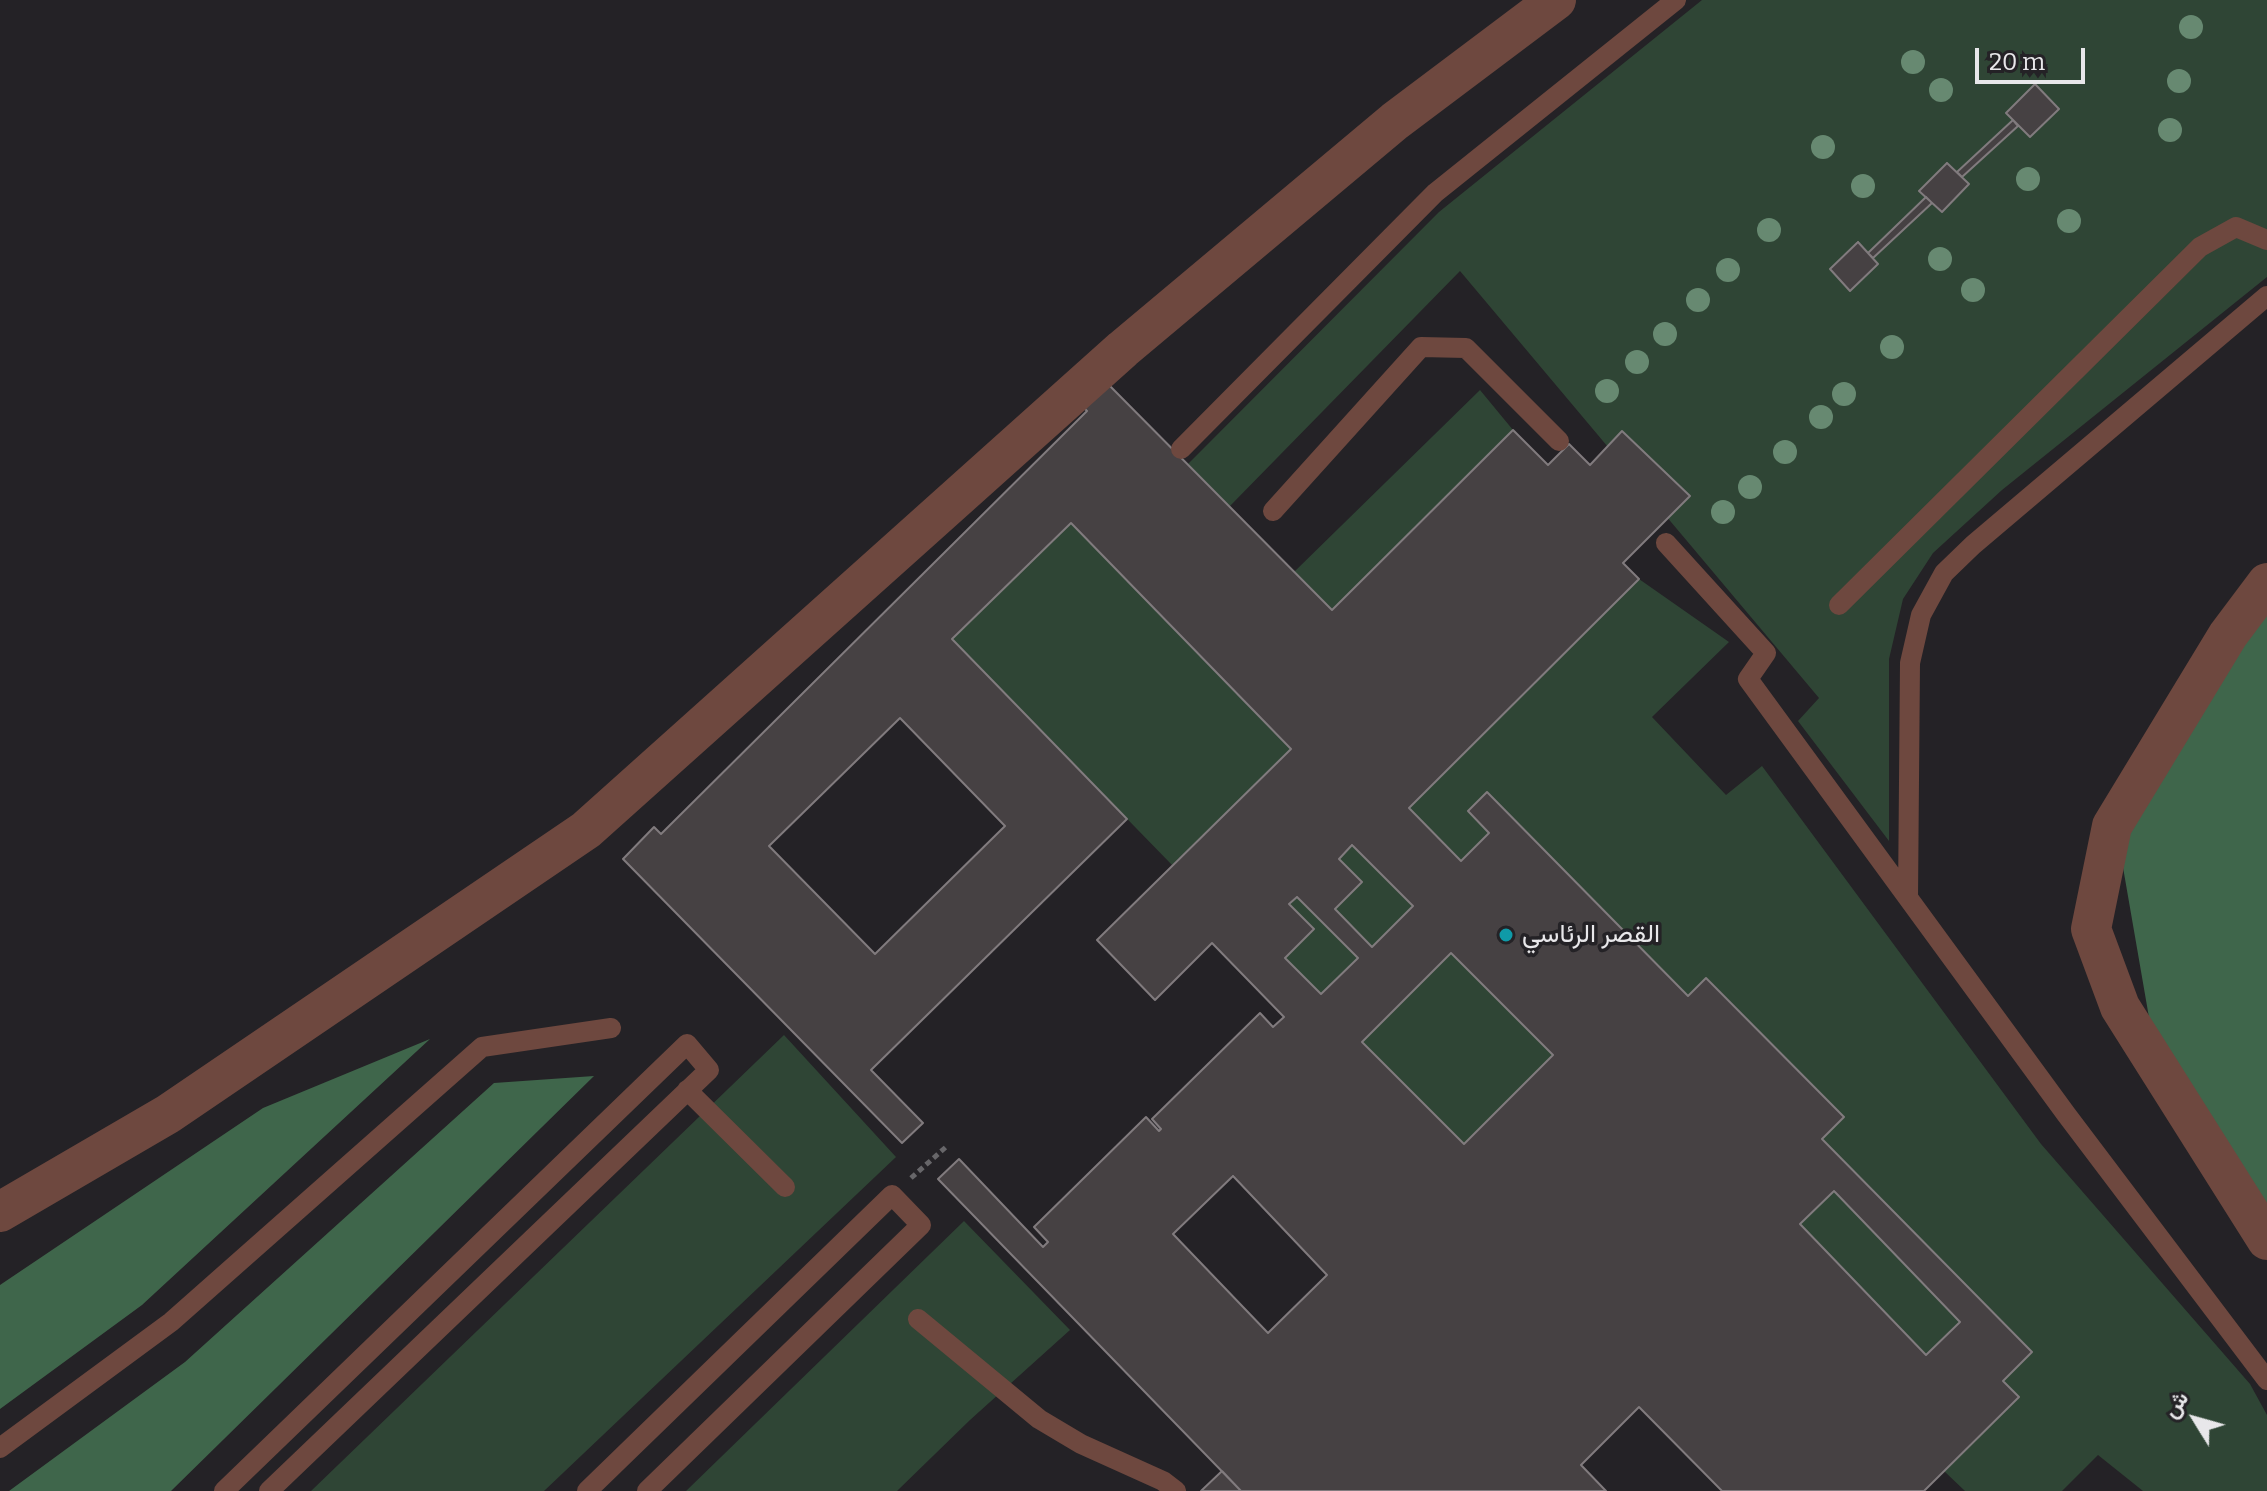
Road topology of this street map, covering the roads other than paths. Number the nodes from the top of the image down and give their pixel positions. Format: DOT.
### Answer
graph roads {
  1 [pos="1556,0"];
  2 [pos="1676,0"];
  3 [pos="2267,240"];
  4 [pos="2267,296"];
  5 [pos="1559,441"];
  6 [pos="1181,449"];
  7 [pos="1273,511"];
  8 [pos="1666,543"];
  9 [pos="2267,583"];
  10 [pos="1839,605"];
  11 [pos="1908,898"];
  12 [pos="611,1028"];
  13 [pos="687,1090"];
  14 [pos="785,1187"];
  15 [pos="0,1212"];
  16 [pos="2267,1240"];
  17 [pos="918,1319"];
  18 [pos="2267,1380"];
  19 [pos="0,1448"];
  20 [pos="224,1491"];
  21 [pos="269,1491"];
  22 [pos="587,1491"];
  23 [pos="647,1491"];
  24 [pos="1176,1491"];
  1 -- 15 [label="street"];
  2 -- 6 [label="lane"];
  3 -- 10 [label="lane"];
  4 -- 11 [label="lane"];
  5 -- 7 [label="lane"];
  8 -- 11 [label="lane"];
  9 -- 16 [label="street"];
  11 -- 18 [label="lane"];
  12 -- 19 [label="lane"];
  13 -- 14 [label="lane"];
  13 -- 20 [label="lane"];
  13 -- 21 [label="lane"];
  17 -- 24 [label="lane"];
  22 -- 23 [label="lane"];
}
